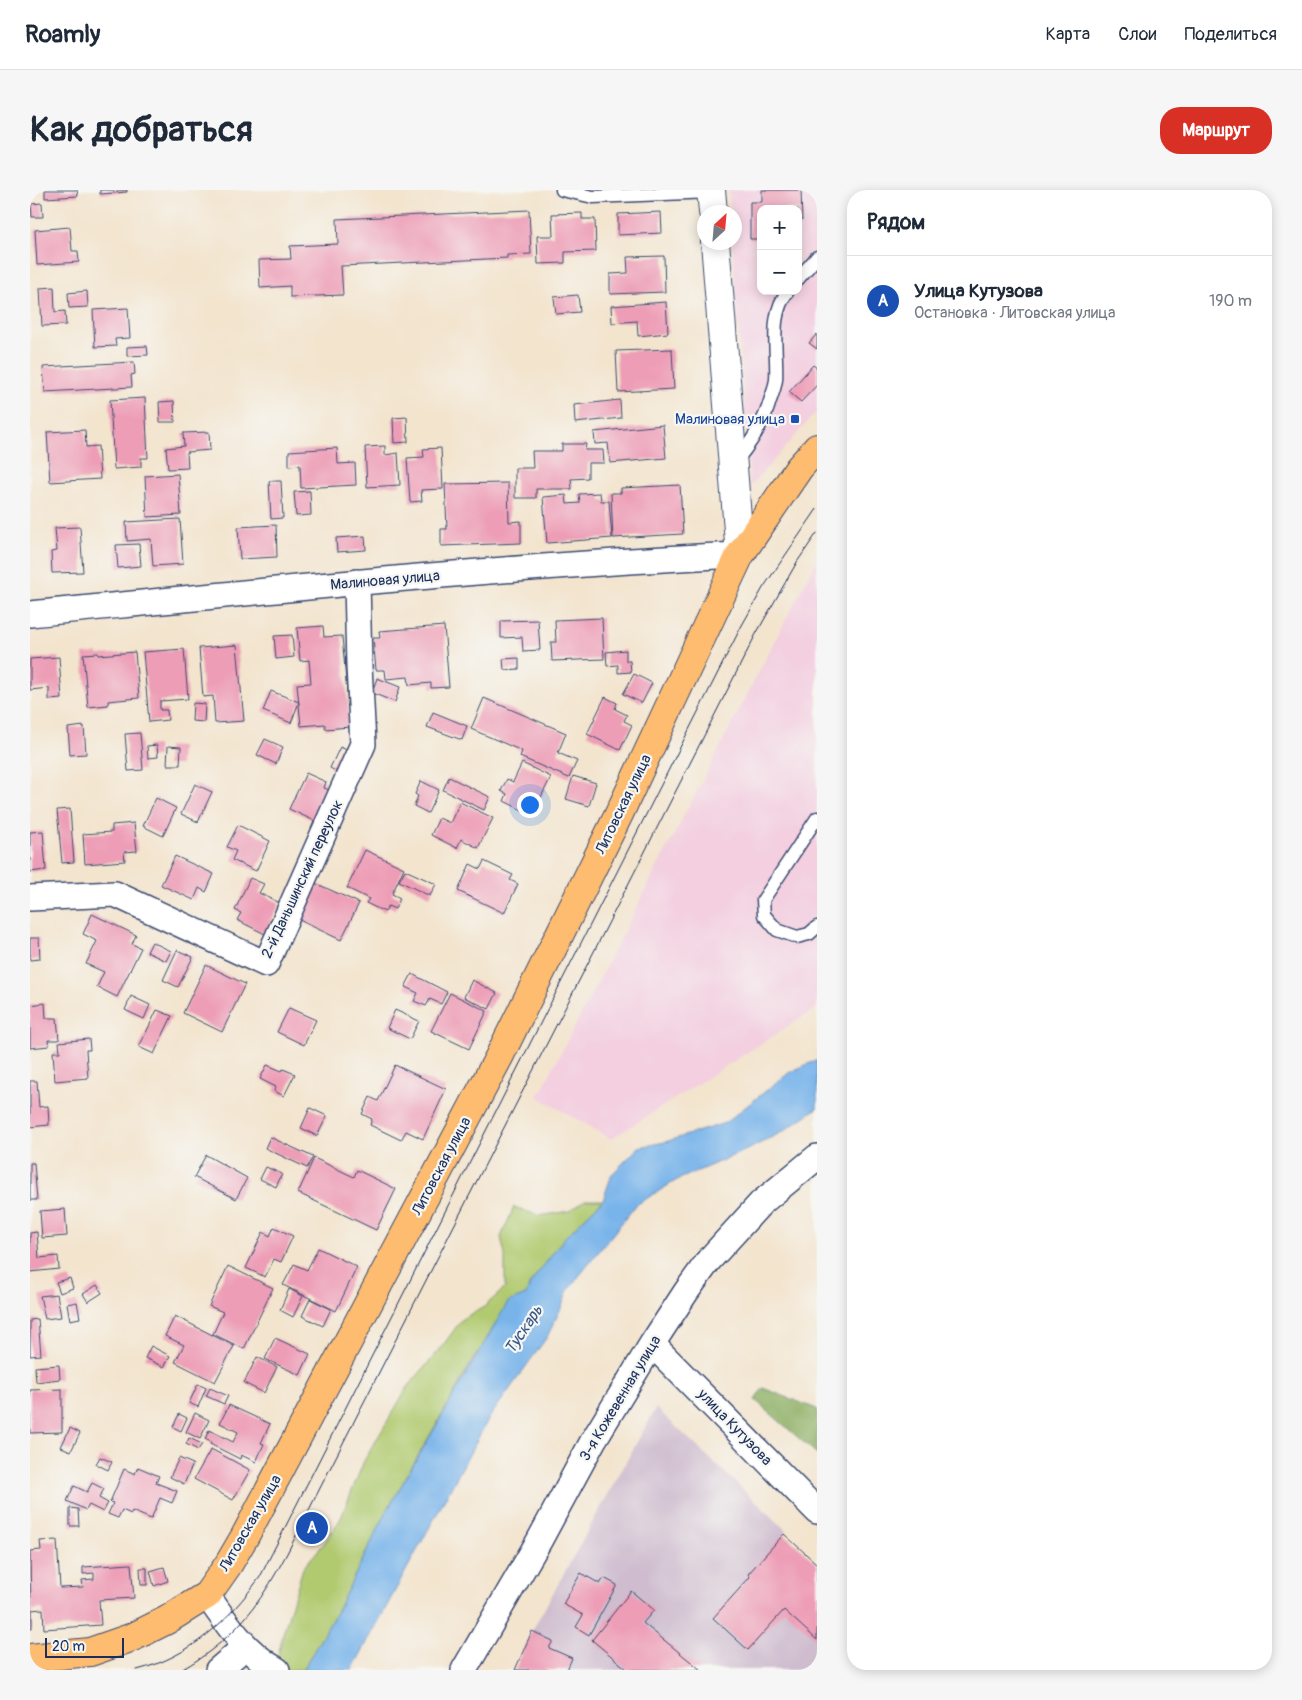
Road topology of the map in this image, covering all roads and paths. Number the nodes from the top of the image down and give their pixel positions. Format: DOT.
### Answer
graph roads {
  1 [pos="562,190"];
  2 [pos="712,198"];
  3 [pos="716,250"];
  4 [pos="817,257"];
  5 [pos="802,274"];
  6 [pos="785,295"];
  7 [pos="817,448"];
  8 [pos="733,465"];
  9 [pos="740,556"];
  10 [pos="357,582"];
  11 [pos="30,614"];
  12 [pos="817,818"];
  13 [pos="30,898"];
  14 [pos="817,927"];
  15 [pos="817,1157"];
  16 [pos="652,1344"];
  17 [pos="817,1511"];
  18 [pos="207,1595"];
  19 [pos="246,1646"];
  20 [pos="30,1658"];
  21 [pos="90,1661"];
  22 [pos="272,1667"];
  23 [pos="218,1670"];
  24 [pos="464,1670"];
  1 -- 2 [label="lane"];
  3 -- 8 [label="street"];
  4 -- 5 [label="lane"];
  6 -- 8 [label="lane"];
  7 -- 9 [label="main road, Литовская улица"];
  8 -- 9 [label="street"];
  9 -- 10 [label="street, Малиновая улица"];
  9 -- 18 [label="main road, Литовская улица"];
  10 -- 11 [label="street, Малиновая улица"];
  10 -- 13 [label="street, 2-й Даньшинский переулок"];
  12 -- 14 [label="lane"];
  15 -- 16 [label="street, 3-я Кожевенная улица"];
  16 -- 17 [label="street, улица Кутузова"];
  16 -- 24 [label="street, 3-я Кожевенная улица"];
  18 -- 19 [label="street"];
  18 -- 21 [label="main road, Литовская улица"];
  19 -- 22 [label="street"];
  19 -- 23 [label="street"];
  20 -- 21 [label="main road, Литовская улица"];
}
